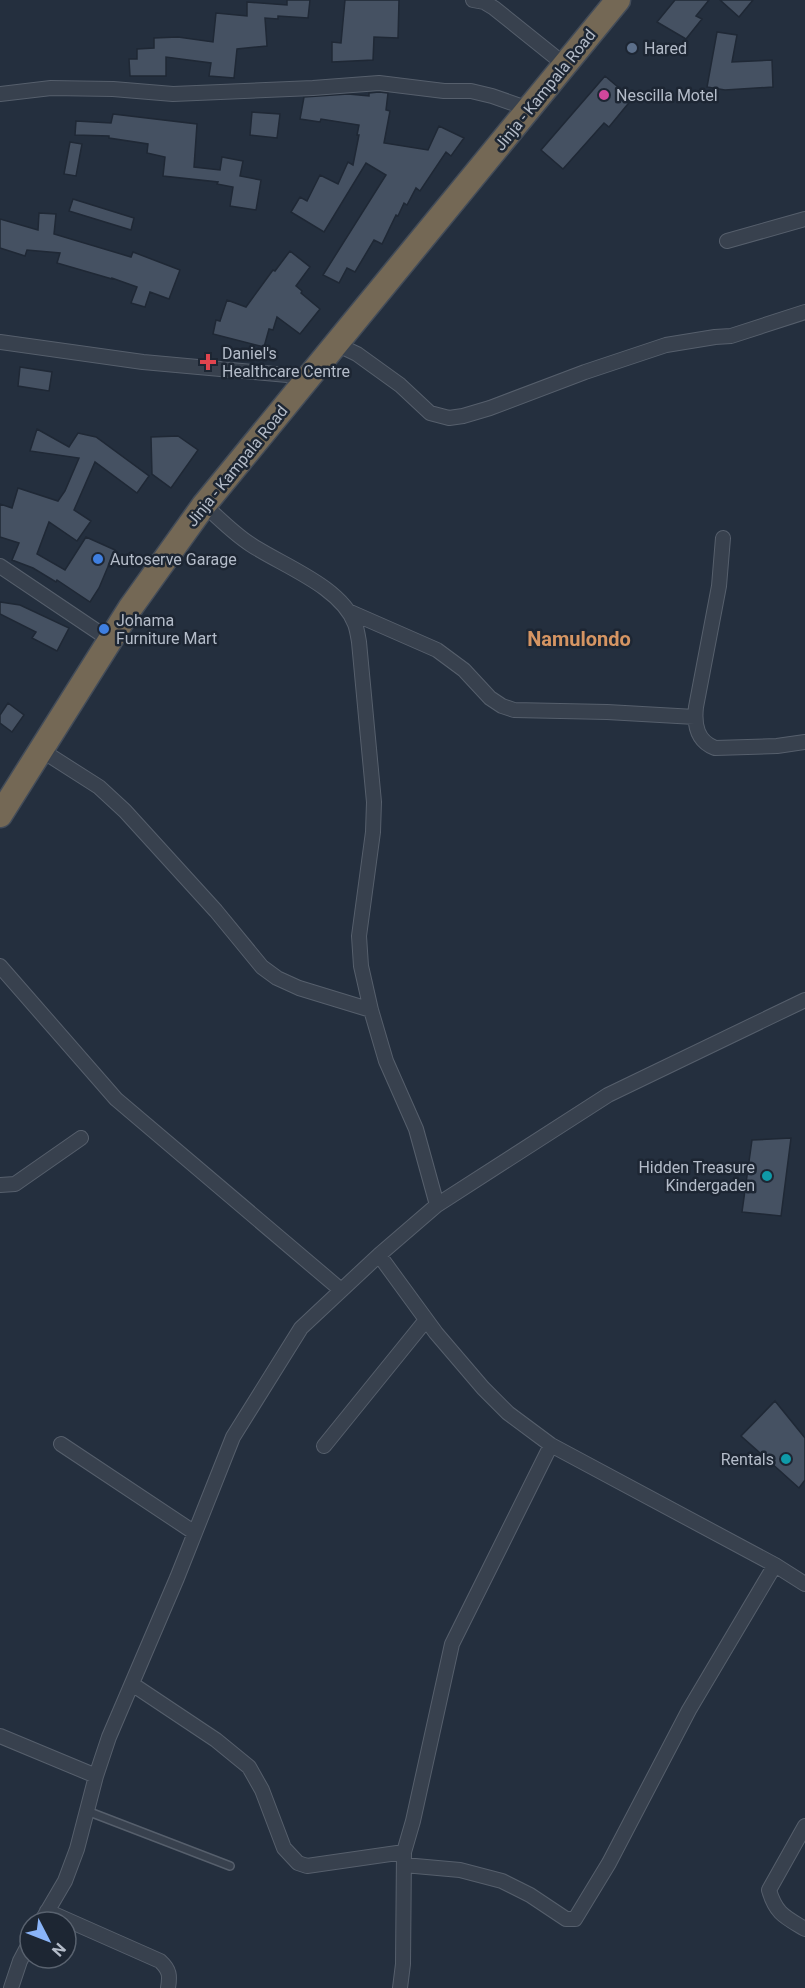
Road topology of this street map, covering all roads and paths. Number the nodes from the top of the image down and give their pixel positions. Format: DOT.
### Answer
graph roads {
  1 [pos="473,0"];
  2 [pos="618,0"];
  3 [pos="565,65"];
  4 [pos="0,94"];
  5 [pos="529,109"];
  6 [pos="805,219"];
  7 [pos="727,242"];
  8 [pos="805,312"];
  9 [pos="0,342"];
  10 [pos="336,344"];
  11 [pos="309,377"];
  12 [pos="204,505"];
  13 [pos="723,538"];
  14 [pos="0,566"];
  15 [pos="348,611"];
  16 [pos="110,640"];
  17 [pos="695,717"];
  18 [pos="805,741"];
  19 [pos="41,750"];
  20 [pos="0,815"];
  21 [pos="0,966"];
  22 [pos="805,999"];
  23 [pos="370,1010"];
  24 [pos="81,1138"];
  25 [pos="0,1185"];
  26 [pos="436,1205"];
  27 [pos="378,1255"];
  28 [pos="341,1290"];
  29 [pos="426,1320"];
  30 [pos="61,1444"];
  31 [pos="551,1445"];
  32 [pos="324,1446"];
  33 [pos="195,1533"];
  34 [pos="775,1565"];
  35 [pos="805,1584"];
  36 [pos="132,1684"];
  37 [pos="0,1737"];
  38 [pos="96,1776"];
  39 [pos="87,1811"];
  40 [pos="805,1826"];
  41 [pos="404,1858"];
  42 [pos="230,1866"];
  43 [pos="48,1910"];
  44 [pos="805,1929"];
  45 [pos="78,1930"];
  46 [pos="18,1967"];
  47 [pos="11,1988"];
  48 [pos="168,1988"];
  49 [pos="400,1988"];
  1 -- 3 [label="street"];
  2 -- 3 [label="highway, Jinja - Kampala Road"];
  3 -- 5 [label="highway, Jinja - Kampala Road"];
  4 -- 5 [label="street"];
  5 -- 10 [label="highway, Jinja - Kampala Road"];
  6 -- 7 [label="street"];
  8 -- 10 [label="street"];
  9 -- 11 [label="street"];
  10 -- 11 [label="highway, Jinja - Kampala Road"];
  11 -- 12 [label="highway, Jinja - Kampala Road"];
  12 -- 15 [label="street"];
  12 -- 16 [label="highway, Jinja - Kampala Road"];
  13 -- 17 [label="street"];
  14 -- 16 [label="street"];
  15 -- 17 [label="street"];
  15 -- 23 [label="street"];
  16 -- 19 [label="highway, Jinja - Kampala Road"];
  17 -- 18 [label="street"];
  19 -- 20 [label="highway, Jinja - Kampala Road"];
  19 -- 23 [label="street"];
  21 -- 28 [label="street"];
  22 -- 26 [label="street"];
  23 -- 26 [label="street"];
  24 -- 25 [label="street"];
  26 -- 27 [label="street"];
  27 -- 28 [label="street"];
  27 -- 29 [label="street"];
  28 -- 33 [label="street"];
  29 -- 31 [label="street"];
  29 -- 32 [label="street"];
  30 -- 33 [label="street"];
  31 -- 34 [label="street"];
  31 -- 41 [label="street"];
  33 -- 36 [label="street"];
  34 -- 35 [label="street"];
  34 -- 41 [label="street"];
  36 -- 38 [label="street"];
  36 -- 41 [label="street"];
  37 -- 38 [label="street"];
  38 -- 39 [label="street"];
  39 -- 42 [label="lane"];
  39 -- 43 [label="street"];
  40 -- 44 [label="street"];
  41 -- 49 [label="street"];
  45 -- 48 [label="street"];
  46 -- 47 [label="street"];
}
